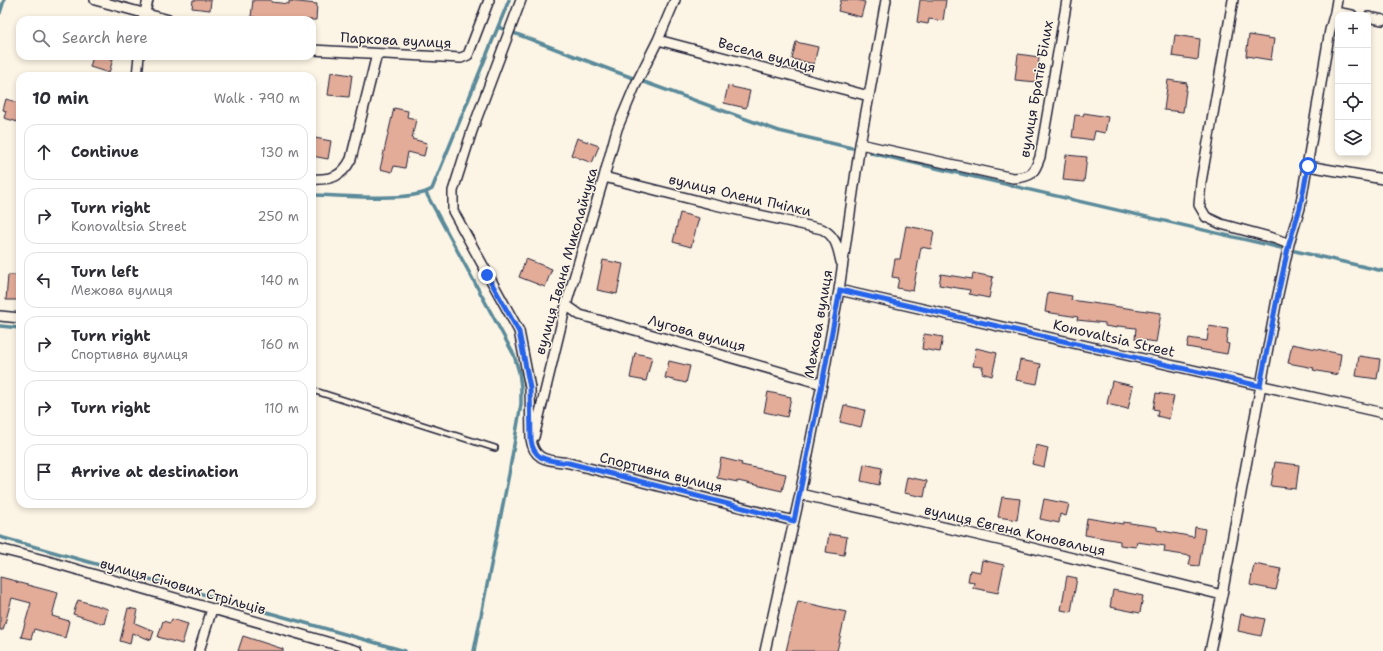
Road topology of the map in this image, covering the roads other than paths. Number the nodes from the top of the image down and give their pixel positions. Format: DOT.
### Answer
graph roads {
  1 [pos="95,0"];
  2 [pos="148,0"];
  3 [pos="490,0"];
  4 [pos="520,0"];
  5 [pos="675,0"];
  6 [pos="886,0"];
  7 [pos="1067,0"];
  8 [pos="1233,0"];
  9 [pos="1337,0"];
  10 [pos="1335,12"];
  11 [pos="141,16"];
  12 [pos="144,16"];
  13 [pos="1371,18"];
  14 [pos="1383,20"];
  15 [pos="658,40"];
  16 [pos="316,50"];
  17 [pos="377,54"];
  18 [pos="139,60"];
  19 [pos="137,72"];
  20 [pos="870,96"];
  21 [pos="860,144"];
  22 [pos="1308,166"];
  23 [pos="604,177"];
  24 [pos="316,179"];
  25 [pos="1383,179"];
  26 [pos="1289,244"];
  27 [pos="842,271"];
  28 [pos="840,290"];
  29 [pos="566,305"];
  30 [pos="0,316"];
  31 [pos="16,318"];
  32 [pos="822,384"];
  33 [pos="1260,386"];
  34 [pos="316,391"];
  35 [pos="1383,413"];
  36 [pos="532,443"];
  37 [pos="496,448"];
  38 [pos="800,494"];
  39 [pos="794,521"];
  40 [pos="0,549"];
  41 [pos="1222,595"];
  42 [pos="212,609"];
  43 [pos="199,651"];
  44 [pos="358,651"];
  45 [pos="765,651"];
  46 [pos="1210,651"];
  1 -- 11 [label="street"];
  2 -- 12 [label="street"];
  3 -- 17 [label="street, Паркова вулиця"];
  4 -- 36 [label="street"];
  5 -- 15 [label="street"];
  6 -- 20 [label="street, Межова вулиця"];
  7 -- 21 [label="street, вулиця Братів Білих"];
  8 -- 26 [label="street"];
  9 -- 10 [label="street"];
  10 -- 22 [label="street"];
  13 -- 14 [label="street"];
  15 -- 20 [label="street, Весела вулиця"];
  15 -- 23 [label="street, вулиця Івана Миколайчука"];
  16 -- 17 [label="street, Паркова вулиця"];
  17 -- 24 [label="street"];
  18 -- 19 [label="street"];
  20 -- 21 [label="street, Межова вулиця"];
  21 -- 27 [label="street, Межова вулиця"];
  22 -- 25 [label="street"];
  22 -- 26 [label="street"];
  23 -- 27 [label="street, вулиця Олени Пчілки"];
  23 -- 29 [label="street, вулиця Івана Миколайчука"];
  26 -- 33 [label="street"];
  27 -- 28 [label="street, Межова вулиця"];
  28 -- 32 [label="street, Межова вулиця"];
  28 -- 33 [label="street, Konovaltsia Street"];
  29 -- 32 [label="street, Лугова вулиця"];
  29 -- 36 [label="street, вулиця Івана Миколайчука"];
  30 -- 31 [label="street"];
  32 -- 38 [label="street, Межова вулиця"];
  33 -- 35 [label="street, Konovaltsia Street"];
  33 -- 41 [label="street"];
  34 -- 37 [label="lane"];
  36 -- 39 [label="street, Спортивна вулиця"];
  38 -- 39 [label="street, Межова вулиця"];
  38 -- 41 [label="street, вулиця Євгена Коновальця"];
  39 -- 45 [label="street, Межова вулиця"];
  40 -- 42 [label="street, вулиця Січових Стрільців"];
  41 -- 46 [label="street"];
  42 -- 43 [label="street"];
  42 -- 44 [label="street, вулиця Січових Стрільців"];
}
